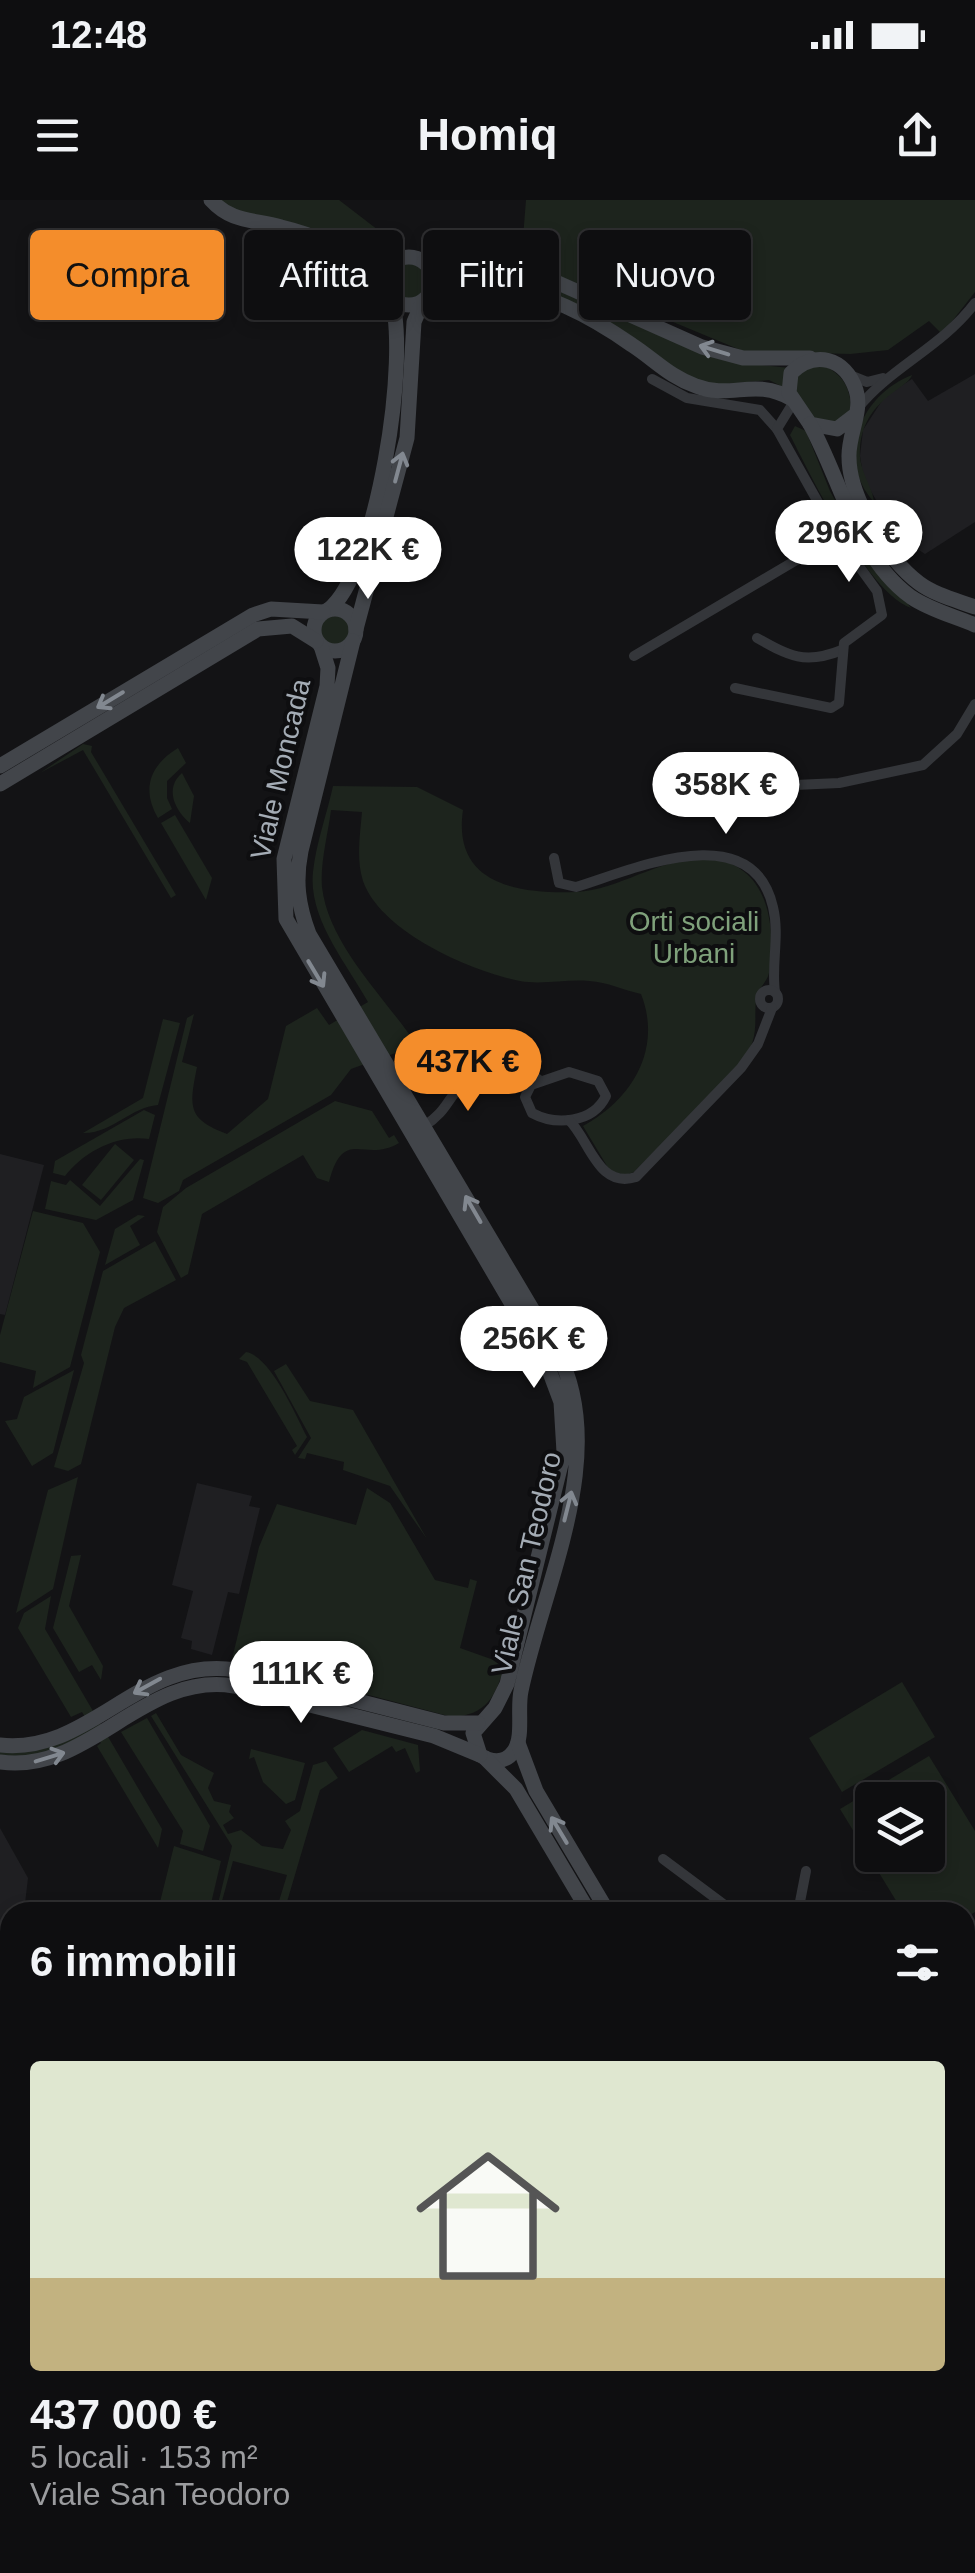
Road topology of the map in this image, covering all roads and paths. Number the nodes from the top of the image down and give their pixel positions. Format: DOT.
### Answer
graph roads {
  1 [pos="211,200"];
  2 [pos="291,230"];
  3 [pos="559,283"];
  4 [pos="423,303"];
  5 [pos="975,303"];
  6 [pos="559,305"];
  7 [pos="391,320"];
  8 [pos="810,358"];
  9 [pos="846,373"];
  10 [pos="894,374"];
  11 [pos="652,379"];
  12 [pos="792,401"];
  13 [pos="856,412"];
  14 [pos="809,423"];
  15 [pos="780,427"];
  16 [pos="837,536"];
  17 [pos="975,608"];
  18 [pos="326,611"];
  19 [pos="278,617"];
  20 [pos="975,624"];
  21 [pos="354,635"];
  22 [pos="757,638"];
  23 [pos="319,643"];
  24 [pos="842,650"];
  25 [pos="634,656"];
  26 [pos="735,688"];
  27 [pos="975,704"];
  28 [pos="0,766"];
  29 [pos="0,784"];
  30 [pos="748,810"];
  31 [pos="554,858"];
  32 [pos="771,991"];
  33 [pos="760,1002"];
  34 [pos="772,1008"];
  35 [pos="348,1014"];
  36 [pos="763,1026"];
  37 [pos="539,1079"];
  38 [pos="506,1082"];
  39 [pos="525,1096"];
  40 [pos="582,1116"];
  41 [pos="569,1120"];
  42 [pos="417,1130"];
  43 [pos="583,1137"];
  44 [pos="514,1686"];
  45 [pos="483,1720"];
  46 [pos="92,1728"];
  47 [pos="443,1731"];
  48 [pos="518,1740"];
  49 [pos="0,1745"];
  50 [pos="482,1757"];
  51 [pos="0,1762"];
  52 [pos="529,1777"];
  53 [pos="516,1790"];
  54 [pos="662,1859"];
  55 [pos="806,1871"];
  56 [pos="583,1902"];
  57 [pos="602,1902"];
  58 [pos="720,1902"];
  59 [pos="800,1902"];
  60 [pos="975,2438"];
  61 [pos="975,2466"];
  1 -- 2 [label="main road"];
  8 -- 3 [label="main road, one-way"];
  21 -- 4 [label="main road, one-way"];
  5 -- 10 [label="street"];
  6 -- 12 [label="main road"];
  7 -- 18 [label="main road"];
  8 -- 9 [label="main road"];
  8 -- 12 [label="main road"];
  9 -- 10 [label="street"];
  9 -- 13 [label="main road"];
  10 -- 13 [label="street"];
  11 -- 15 [label="street"];
  12 -- 14 [label="main road"];
  12 -- 15 [label="street"];
  13 -- 14 [label="main road"];
  13 -- 17 [label="main road"];
  14 -- 15 [label="street"];
  14 -- 20 [label="main road"];
  15 -- 16 [label="street"];
  16 -- 24 [label="street"];
  16 -- 25 [label="street"];
  18 -- 19 [label="main road"];
  18 -- 21 [label="main road"];
  18 -- 23 [label="main road"];
  19 -- 23 [label="main road, Viale Moncada"];
  19 -- 28 [label="main road, one-way"];
  19 -- 29 [label="main road"];
  21 -- 23 [label="main road"];
  21 -- 35 [label="main road"];
  22 -- 24 [label="street"];
  23 -- 35 [label="main road, Viale Moncada, one-way"];
  24 -- 26 [label="street"];
  27 -- 30 [label="street"];
  31 -- 32 [label="street"];
  32 -- 33 [label="street"];
  32 -- 34 [label="street"];
  33 -- 34 [label="street"];
  33 -- 36 [label="street"];
  34 -- 36 [label="street"];
  35 -- 42 [label="main road, Viale Moncada"];
  36 -- 43 [label="street"];
  37 -- 38 [label="street"];
  37 -- 39 [label="street"];
  37 -- 40 [label="street"];
  38 -- 39 [label="street"];
  38 -- 42 [label="street"];
  39 -- 41 [label="street"];
  40 -- 41 [label="street"];
  40 -- 43 [label="street"];
  41 -- 43 [label="street"];
  42 -- 44 [label="main road, Viale Moncada"];
  44 -- 45 [label="main road, Viale Moncada"];
  44 -- 48 [label="main road, Viale San Teodoro"];
  45 -- 47 [label="main road"];
  45 -- 48 [label="main road"];
  45 -- 50 [label="main road"];
  46 -- 47 [label="main road"];
  46 -- 49 [label="main road"];
  51 -- 46 [label="main road, one-way"];
  47 -- 50 [label="main road"];
  48 -- 50 [label="main road"];
  48 -- 52 [label="main road, Viale San Teodoro"];
  50 -- 53 [label="main road"];
  52 -- 53 [label="main road"];
  57 -- 52 [label="main road, Viale San Teodoro, one-way"];
  53 -- 56 [label="main road"];
  54 -- 58 [label="street"];
  55 -- 59 [label="street"];
  60 -- 61 [label="street"];
}
